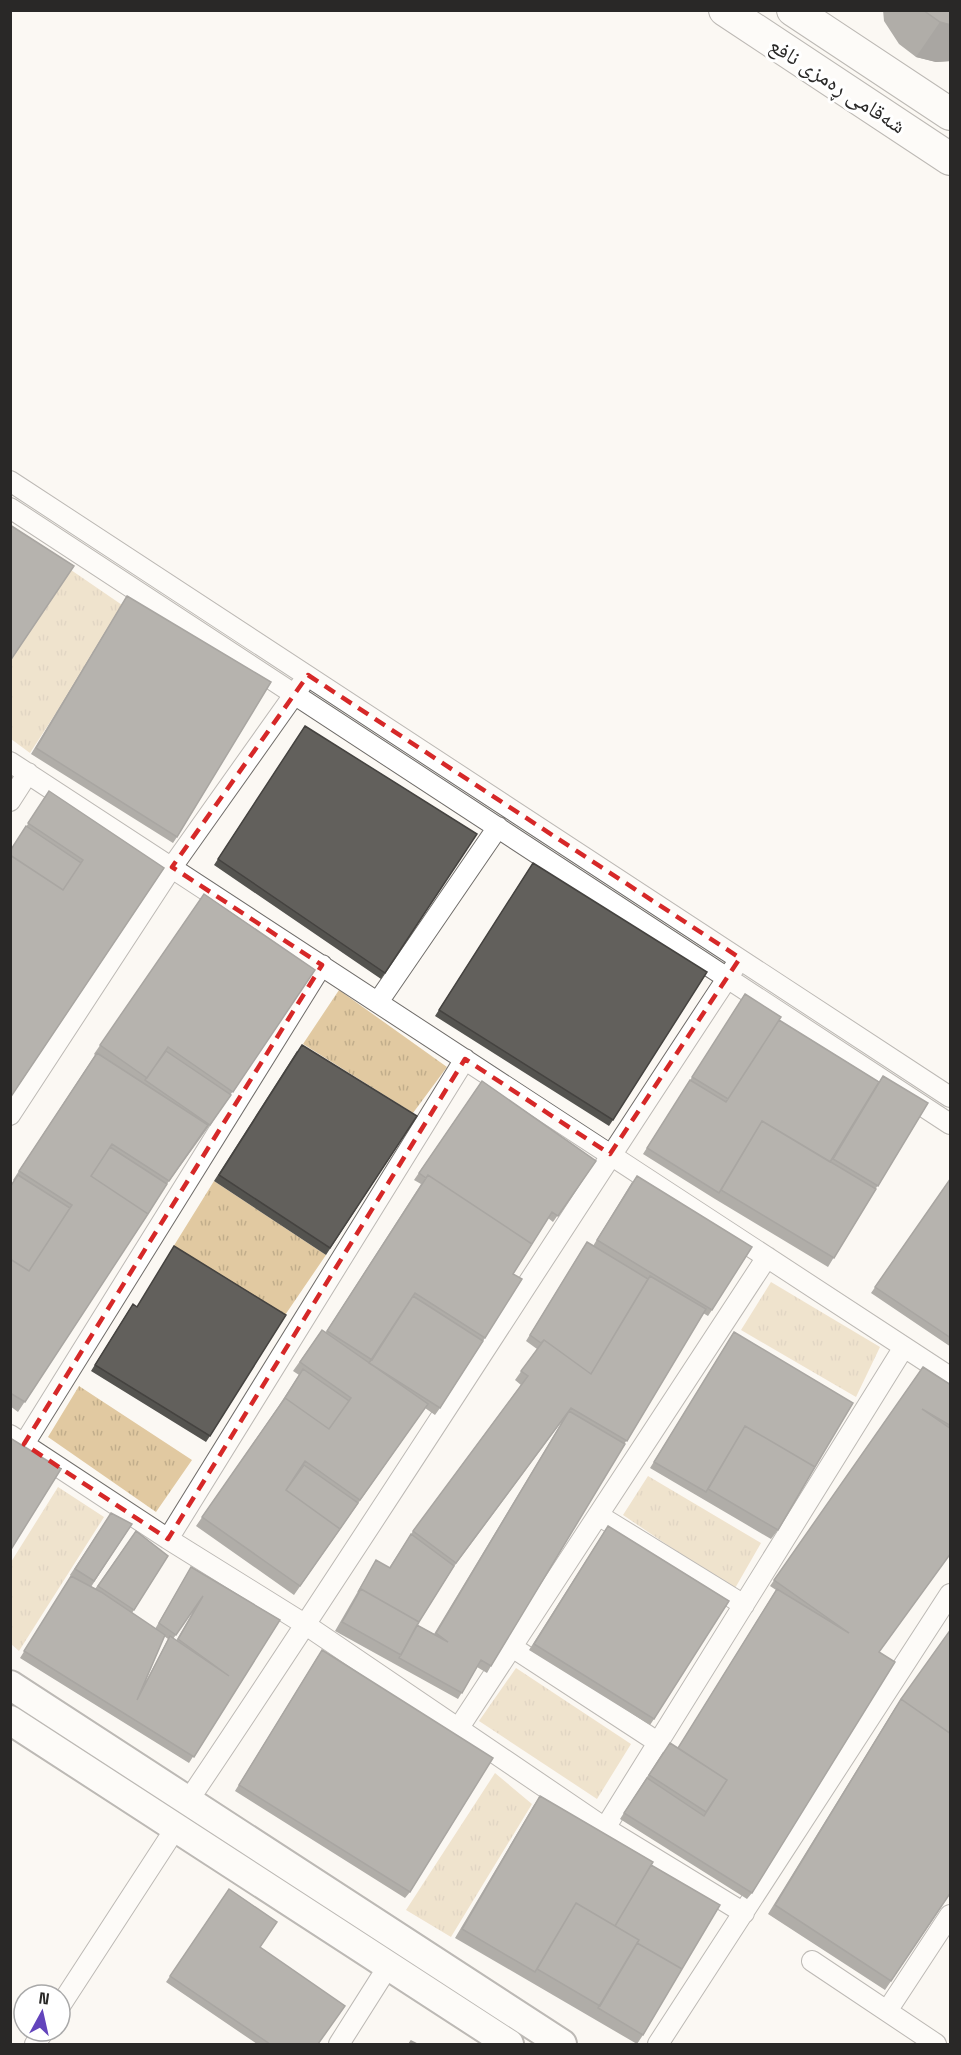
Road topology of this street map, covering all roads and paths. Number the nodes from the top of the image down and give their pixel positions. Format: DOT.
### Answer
graph roads {
  1 [pos="725,10"];
  2 [pos="793,10"];
  3 [pos="888,73"];
  4 [pos="865,102"];
  5 [pos="951,114"];
  6 [pos="951,159"];
  7 [pos="10,481"];
  8 [pos="10,508"];
  9 [pos="71,521"];
  10 [pos="60,540"];
  11 [pos="308,675"];
  12 [pos="295,694"];
  13 [pos="10,762"];
  14 [pos="28,773"];
  15 [pos="10,801"];
  16 [pos="498,827"];
  17 [pos="172,867"];
  18 [pos="740,958"];
  19 [pos="322,965"];
  20 [pos="727,977"];
  21 [pos="378,1002"];
  22 [pos="465,1059"];
  23 [pos="951,1096"];
  24 [pos="10,1115"];
  25 [pos="951,1124"];
  26 [pos="610,1154"];
  27 [pos="767,1257"];
  28 [pos="904,1347"];
  29 [pos="951,1377"];
  30 [pos="17,1439"];
  31 [pos="598,1515"];
  32 [pos="168,1539"];
  33 [pos="951,1594"];
  34 [pos="744,1605"];
  35 [pos="306,1625"];
  36 [pos="512,1647"];
  37 [pos="10,1685"];
  38 [pos="10,1720"];
  39 [pos="458,1729"];
  40 [pos="659,1743"];
  41 [pos="122,1774"];
  42 [pos="182,1814"];
  43 [pos="605,1828"];
  44 [pos="220,1838"];
  45 [pos="744,1913"];
  46 [pos="951,1915"];
  47 [pos="812,1960"];
  48 [pos="389,1965"];
  49 [pos="72,1987"];
  50 [pos="887,2011"];
  51 [pos="339,2044"];
  52 [pos="509,2044"];
  53 [pos="562,2044"];
  54 [pos="658,2044"];
  55 [pos="936,2044"];
  1 -- 4 [label="main road, شەقامی ڕەمزی نافع"];
  2 -- 3 [label="main road, شەقامی ڕەمزی نافع"];
  3 -- 4 [label="main road"];
  3 -- 5 [label="main road, شەقامی ڕەمزی نافع"];
  4 -- 6 [label="main road, شەقامی ڕەمزی نافع"];
  7 -- 9 [label="street"];
  8 -- 10 [label="street"];
  9 -- 10 [label="street"];
  9 -- 11 [label="street"];
  10 -- 12 [label="street"];
  11 -- 12 [label="street"];
  11 -- 18 [label="street"];
  12 -- 16 [label="street"];
  12 -- 17 [label="street"];
  13 -- 14 [label="street"];
  14 -- 15 [label="street"];
  14 -- 17 [label="street"];
  16 -- 20 [label="street"];
  16 -- 21 [label="street"];
  17 -- 19 [label="street"];
  17 -- 24 [label="street"];
  18 -- 20 [label="street"];
  18 -- 23 [label="street"];
  19 -- 21 [label="street"];
  19 -- 30 [label="street"];
  20 -- 25 [label="street"];
  20 -- 26 [label="street"];
  21 -- 22 [label="street"];
  22 -- 26 [label="street"];
  22 -- 32 [label="street"];
  26 -- 27 [label="street"];
  26 -- 35 [label="street"];
  27 -- 28 [label="street"];
  27 -- 31 [label="street"];
  28 -- 29 [label="street"];
  28 -- 34 [label="street"];
  30 -- 32 [label="street"];
  31 -- 34 [label="street"];
  31 -- 36 [label="street"];
  32 -- 35 [label="street"];
  33 -- 45 [label="street"];
  34 -- 40 [label="street"];
  35 -- 39 [label="street"];
  35 -- 42 [label="street"];
  36 -- 39 [label="street"];
  36 -- 40 [label="street"];
  37 -- 41 [label="street"];
  38 -- 41 [label="street"];
  39 -- 43 [label="street"];
  40 -- 43 [label="street"];
  41 -- 42 [label="street"];
  42 -- 44 [label="street"];
  42 -- 49 [label="street"];
  43 -- 45 [label="street"];
  44 -- 48 [label="street"];
  44 -- 53 [label="street"];
  45 -- 54 [label="street"];
  46 -- 50 [label="street"];
  47 -- 50 [label="street"];
  48 -- 51 [label="street"];
  48 -- 52 [label="street"];
  50 -- 55 [label="street"];
}
